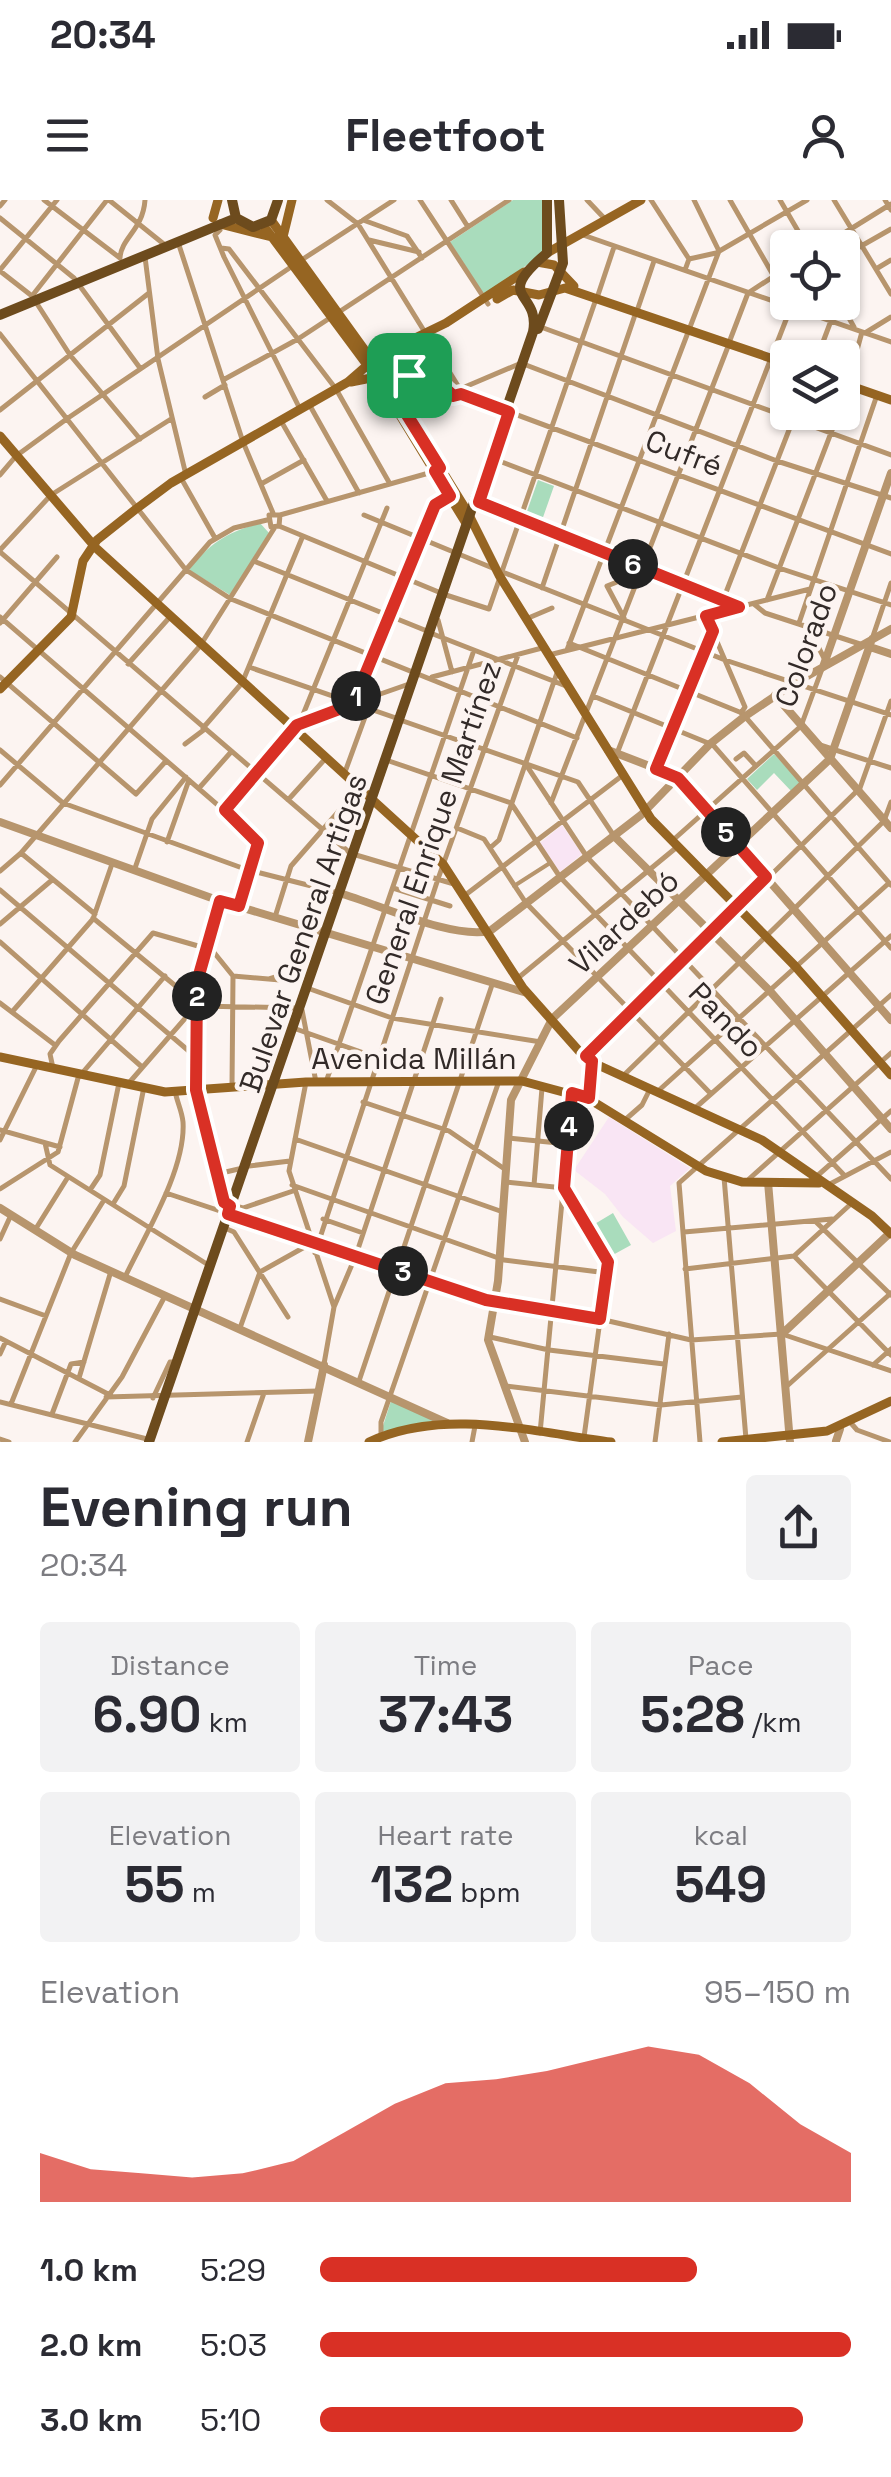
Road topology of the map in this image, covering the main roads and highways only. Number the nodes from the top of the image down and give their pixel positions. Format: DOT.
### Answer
graph roads {
  1 [pos="218,200"];
  2 [pos="278,200"];
  3 [pos="292,200"];
  4 [pos="640,200"];
  5 [pos="553,206"];
  6 [pos="224,218"];
  7 [pos="267,222"];
  8 [pos="582,232"];
  9 [pos="279,238"];
  10 [pos="562,240"];
  11 [pos="162,243"];
  12 [pos="547,253"];
  13 [pos="537,262"];
  14 [pos="562,268"];
  15 [pos="524,272"];
  16 [pos="76,280"];
  17 [pos="520,291"];
  18 [pos="551,292"];
  19 [pos="597,297"];
  20 [pos="487,302"];
  21 [pos="0,313"];
  22 [pos="335,315"];
  23 [pos="537,326"];
  24 [pos="359,343"];
  25 [pos="770,355"];
  26 [pos="392,356"];
  27 [pos="370,370"];
  28 [pos="860,387"];
  29 [pos="860,388"];
  30 [pos="891,398"];
  31 [pos="507,412"];
  32 [pos="0,436"];
  33 [pos="476,499"];
  34 [pos="469,522"];
  35 [pos="93,545"];
  36 [pos="498,572"];
  37 [pos="444,594"];
  38 [pos="435,634"];
  39 [pos="2,683"];
  40 [pos="401,720"];
  41 [pos="373,800"];
  42 [pos="327,933"];
  43 [pos="301,1009"];
  44 [pos="0,1057"];
  45 [pos="891,1075"];
  46 [pos="275,1084"];
  47 [pos="818,1180"];
  48 [pos="231,1210"];
  49 [pos="889,1229"];
  50 [pos="197,1308"];
  51 [pos="162,1397"];
  52 [pos="891,1401"];
  53 [pos="480,1426"];
  54 [pos="836,1435"];
  55 [pos="524,1436"];
  56 [pos="790,1438"];
  57 [pos="377,1440"];
  58 [pos="583,1440"];
  59 [pos="152,1441"];
  60 [pos="748,1441"];
  61 [pos="611,1442"];
  62 [pos="722,1442"];
  1 -- 6 [label="main road"];
  2 -- 7 [label="main road"];
  3 -- 9 [label="main road"];
  4 -- 8 [label="main road"];
  5 -- 10 [label="main road"];
  5 -- 12 [label="main road"];
  6 -- 7 [label="main road"];
  6 -- 9 [label="main road"];
  6 -- 11 [label="main road"];
  6 -- 11 [label="main road"];
  7 -- 9 [label="main road"];
  8 -- 10 [label="main road"];
  8 -- 14 [label="main road"];
  9 -- 22 [label="main road"];
  10 -- 12 [label="main road"];
  10 -- 14 [label="main road"];
  11 -- 16 [label="main road"];
  11 -- 16 [label="main road"];
  12 -- 13 [label="main road"];
  13 -- 14 [label="main road"];
  13 -- 15 [label="main road"];
  14 -- 18 [label="main road, Bulevar General Artigas"];
  14 -- 19 [label="main road"];
  15 -- 17 [label="main road"];
  15 -- 20 [label="main road"];
  16 -- 21 [label="main road"];
  17 -- 18 [label="main road"];
  17 -- 20 [label="main road"];
  17 -- 23 [label="main road"];
  18 -- 19 [label="main road"];
  18 -- 23 [label="main road, Bulevar General Artigas"];
  19 -- 25 [label="main road"];
  20 -- 26 [label="main road"];
  22 -- 24 [label="main road"];
  22 -- 27 [label="main road"];
  23 -- 31 [label="main road, Bulevar General Artigas"];
  24 -- 26 [label="main road"];
  24 -- 27 [label="main road"];
  26 -- 27 [label="main road"];
  26 -- 27 [label="main road"];
  27 -- 34 [label="main road"];
  27 -- 35 [label="main road"];
  28 -- 30 [label="main road"];
  29 -- 30 [label="main road"];
  31 -- 33 [label="main road, Bulevar General Artigas"];
  31 -- 33 [label="main road, Bulevar General Artigas"];
  32 -- 35 [label="main road"];
  33 -- 34 [label="main road, Bulevar General Artigas"];
  34 -- 36 [label="main road"];
  34 -- 36 [label="main road"];
  34 -- 37 [label="main road, Bulevar General Artigas"];
  35 -- 39 [label="main road"];
  35 -- 41 [label="main road"];
  36 -- 45 [label="main road"];
  37 -- 38 [label="main road, Bulevar General Artigas"];
  37 -- 38 [label="main road, Bulevar General Artigas"];
  38 -- 40 [label="main road, Bulevar General Artigas"];
  40 -- 41 [label="main road, Bulevar General Artigas"];
  40 -- 41 [label="main road, Bulevar General Artigas"];
  41 -- 42 [label="main road, Bulevar General Artigas"];
  41 -- 47 [label="main road"];
  42 -- 43 [label="main road, Bulevar General Artigas"];
  42 -- 43 [label="main road, Bulevar General Artigas"];
  43 -- 46 [label="main road, Bulevar General Artigas"];
  43 -- 46 [label="main road, Bulevar General Artigas"];
  44 -- 46 [label="main road, Avenida Millán"];
  46 -- 47 [label="main road, Avenida Millán"];
  46 -- 48 [label="main road, Bulevar General Artigas"];
  47 -- 49 [label="main road"];
  48 -- 50 [label="main road, Bulevar General Artigas"];
  48 -- 50 [label="main road, Bulevar General Artigas"];
  50 -- 51 [label="main road, Bulevar General Artigas"];
  50 -- 51 [label="main road, Bulevar General Artigas"];
  51 -- 59 [label="main road, Bulevar General Artigas"];
  52 -- 54 [label="main road"];
  53 -- 55 [label="main road"];
  53 -- 57 [label="main road"];
  53 -- 57 [label="main road"];
  54 -- 56 [label="main road"];
  55 -- 58 [label="main road"];
  56 -- 60 [label="main road"];
  58 -- 61 [label="main road"];
  60 -- 62 [label="main road"];
}
